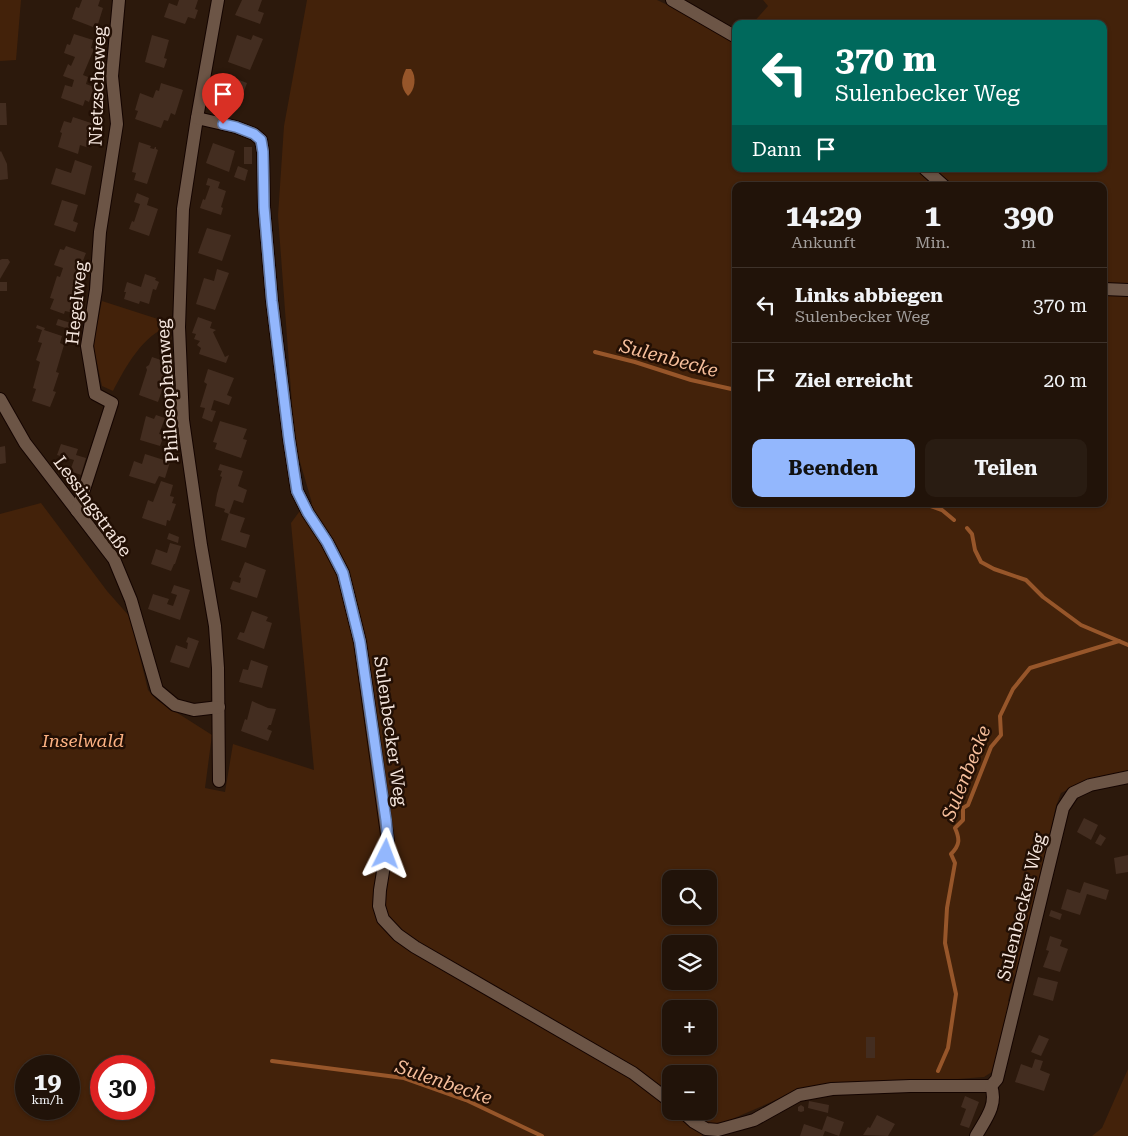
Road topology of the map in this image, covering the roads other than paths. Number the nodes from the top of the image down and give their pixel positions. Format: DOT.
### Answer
graph roads {
  1 [pos="119,0"];
  2 [pos="218,0"];
  3 [pos="672,0"];
  4 [pos="732,35"];
  5 [pos="197,118"];
  6 [pos="928,172"];
  7 [pos="940,182"];
  8 [pos="100,232"];
  9 [pos="1107,289"];
  10 [pos="1128,290"];
  11 [pos="0,399"];
  12 [pos="77,511"];
  13 [pos="219,707"];
  14 [pos="1128,777"];
  15 [pos="219,781"];
  16 [pos="991,1086"];
  17 [pos="662,1095"];
  18 [pos="692,1120"];
  19 [pos="976,1136"];
  1 -- 8 [label="street, Nietzscheweg"];
  2 -- 5 [label="street, Philosophenweg"];
  3 -- 4 [label="street"];
  5 -- 13 [label="street, Philosophenweg"];
  5 -- 17 [label="street, Sulenbecker Weg"];
  6 -- 7 [label="street"];
  8 -- 12 [label="street, Hegelweg"];
  9 -- 10 [label="street"];
  11 -- 12 [label="street, Lessingstraße"];
  12 -- 13 [label="street, Lessingstraße"];
  13 -- 15 [label="street, Philosophenweg"];
  14 -- 16 [label="street, Sulenbecker Weg"];
  16 -- 18 [label="street"];
  16 -- 19 [label="street, Sulenbecker Weg"];
}
